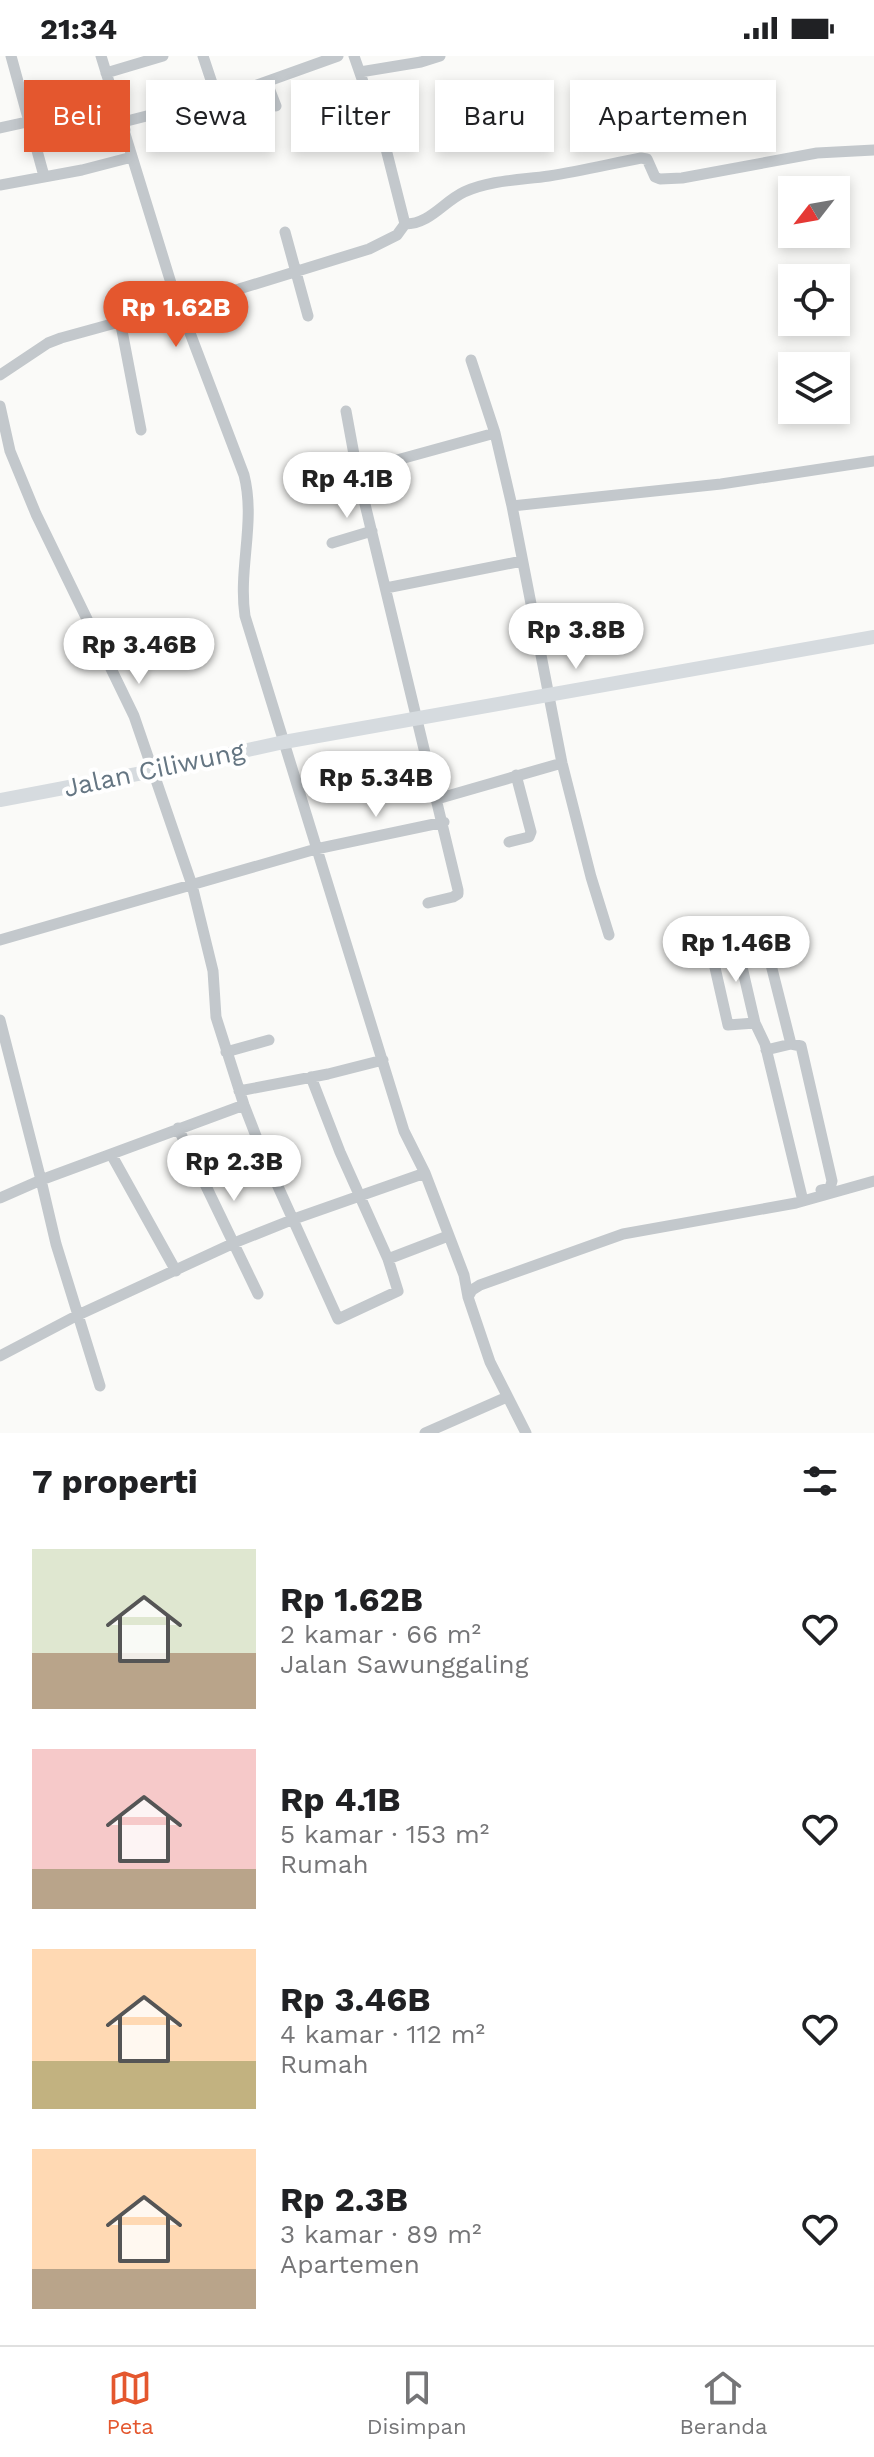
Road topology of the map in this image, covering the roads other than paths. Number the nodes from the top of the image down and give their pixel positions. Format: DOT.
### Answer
graph roads {
  1 [pos="11,56"];
  2 [pos="101,56"];
  3 [pos="163,56"];
  4 [pos="203,56"];
  5 [pos="338,56"];
  6 [pos="354,56"];
  7 [pos="433,57"];
  8 [pos="360,72"];
  9 [pos="106,73"];
  10 [pos="108,80"];
  11 [pos="215,80"];
  12 [pos="275,80"];
  13 [pos="24,104"];
  14 [pos="24,123"];
  15 [pos="0,128"];
  16 [pos="130,149"];
  17 [pos="874,150"];
  18 [pos="37,152"];
  19 [pos="132,157"];
  20 [pos="44,176"];
  21 [pos="0,185"];
  22 [pos="405,224"];
  23 [pos="285,232"];
  24 [pos="297,272"];
  25 [pos="180,305"];
  26 [pos="308,316"];
  27 [pos="120,320"];
  28 [pos="471,360"];
  29 [pos="0,375"];
  30 [pos="0,406"];
  31 [pos="346,411"];
  32 [pos="141,430"];
  33 [pos="495,433"];
  34 [pos="874,461"];
  35 [pos="357,471"];
  36 [pos="512,506"];
  37 [pos="372,531"];
  38 [pos="332,543"];
  39 [pos="522,561"];
  40 [pos="386,588"];
  41 [pos="874,637"];
  42 [pos="548,696"];
  43 [pos="419,720"];
  44 [pos="284,742"];
  45 [pos="562,763"];
  46 [pos="153,771"];
  47 [pos="516,775"];
  48 [pos="437,799"];
  49 [pos="0,800"];
  50 [pos="444,822"];
  51 [pos="509,842"];
  52 [pos="316,849"];
  53 [pos="192,885"];
  54 [pos="428,903"];
  55 [pos="609,935"];
  56 [pos="0,940"];
  57 [pos="736,941"];
  58 [pos="0,1020"];
  59 [pos="755,1023"];
  60 [pos="269,1040"];
  61 [pos="791,1040"];
  62 [pos="765,1046"];
  63 [pos="226,1052"];
  64 [pos="383,1060"];
  65 [pos="311,1077"];
  66 [pos="239,1091"];
  67 [pos="244,1105"];
  68 [pos="178,1128"];
  69 [pos="111,1154"];
  70 [pos="425,1173"];
  71 [pos="41,1180"];
  72 [pos="874,1181"];
  73 [pos="359,1195"];
  74 [pos="0,1198"];
  75 [pos="802,1198"];
  76 [pos="294,1219"];
  77 [pos="448,1236"];
  78 [pos="234,1243"];
  79 [pos="388,1259"];
  80 [pos="176,1271"];
  81 [pos="464,1275"];
  82 [pos="480,1285"];
  83 [pos="258,1294"];
  84 [pos="468,1297"];
  85 [pos="76,1316"];
  86 [pos="0,1356"];
  87 [pos="100,1386"];
  88 [pos="507,1397"];
  89 [pos="448,1429"];
  90 [pos="425,1433"];
  91 [pos="526,1433"];
  1 -- 13 [label="street"];
  2 -- 9 [label="street"];
  3 -- 9 [label="street"];
  4 -- 11 [label="street"];
  5 -- 12 [label="street"];
  6 -- 8 [label="street"];
  7 -- 8 [label="street"];
  8 -- 22 [label="street"];
  9 -- 10 [label="street"];
  14 -- 15 [label="street"];
  16 -- 19 [label="street"];
  17 -- 22 [label="street"];
  18 -- 20 [label="street"];
  19 -- 20 [label="street"];
  19 -- 25 [label="street"];
  20 -- 21 [label="street"];
  22 -- 24 [label="street"];
  23 -- 24 [label="street"];
  24 -- 25 [label="street"];
  24 -- 26 [label="street"];
  25 -- 27 [label="street"];
  25 -- 44 [label="street"];
  27 -- 29 [label="street"];
  27 -- 32 [label="street"];
  28 -- 33 [label="street"];
  30 -- 46 [label="street"];
  31 -- 35 [label="street"];
  33 -- 35 [label="street"];
  33 -- 36 [label="street"];
  34 -- 36 [label="street"];
  35 -- 37 [label="street"];
  36 -- 39 [label="street"];
  37 -- 38 [label="street"];
  37 -- 40 [label="street"];
  39 -- 40 [label="street"];
  39 -- 42 [label="street"];
  40 -- 43 [label="street"];
  41 -- 42 [label="main road, Jalan Ciliwung"];
  42 -- 43 [label="main road, Jalan Ciliwung"];
  42 -- 45 [label="street"];
  43 -- 44 [label="main road, Jalan Ciliwung"];
  43 -- 48 [label="street"];
  44 -- 46 [label="main road, Jalan Ciliwung"];
  44 -- 52 [label="street"];
  45 -- 47 [label="street"];
  45 -- 55 [label="street"];
  46 -- 49 [label="main road, Jalan Ciliwung"];
  46 -- 53 [label="street"];
  47 -- 48 [label="street"];
  47 -- 51 [label="street"];
  48 -- 50 [label="street"];
  50 -- 52 [label="street"];
  50 -- 54 [label="street"];
  52 -- 53 [label="street"];
  52 -- 64 [label="street"];
  53 -- 56 [label="street"];
  53 -- 63 [label="street"];
  57 -- 59 [label="street"];
  57 -- 59 [label="street"];
  57 -- 61 [label="street"];
  58 -- 71 [label="street"];
  59 -- 62 [label="street"];
  60 -- 63 [label="street"];
  61 -- 62 [label="street"];
  61 -- 75 [label="street"];
  62 -- 75 [label="street"];
  63 -- 66 [label="street"];
  64 -- 65 [label="street"];
  64 -- 70 [label="street"];
  65 -- 66 [label="street"];
  65 -- 73 [label="street"];
  66 -- 67 [label="street"];
  67 -- 68 [label="street"];
  67 -- 76 [label="street"];
  68 -- 69 [label="street"];
  68 -- 78 [label="street"];
  69 -- 71 [label="street"];
  69 -- 80 [label="street"];
  70 -- 73 [label="street"];
  70 -- 77 [label="street"];
  71 -- 74 [label="street"];
  71 -- 85 [label="street"];
  72 -- 75 [label="street"];
  73 -- 76 [label="street"];
  73 -- 79 [label="street"];
  75 -- 82 [label="street"];
  76 -- 78 [label="street"];
  76 -- 79 [label="street"];
  77 -- 79 [label="street"];
  77 -- 81 [label="street"];
  78 -- 80 [label="street"];
  78 -- 83 [label="street"];
  80 -- 85 [label="street"];
  81 -- 82 [label="street"];
  81 -- 84 [label="street"];
  82 -- 84 [label="street"];
  84 -- 88 [label="street"];
  85 -- 86 [label="street"];
  85 -- 87 [label="street"];
  88 -- 89 [label="street"];
  88 -- 91 [label="street"];
  89 -- 90 [label="street"];
}
